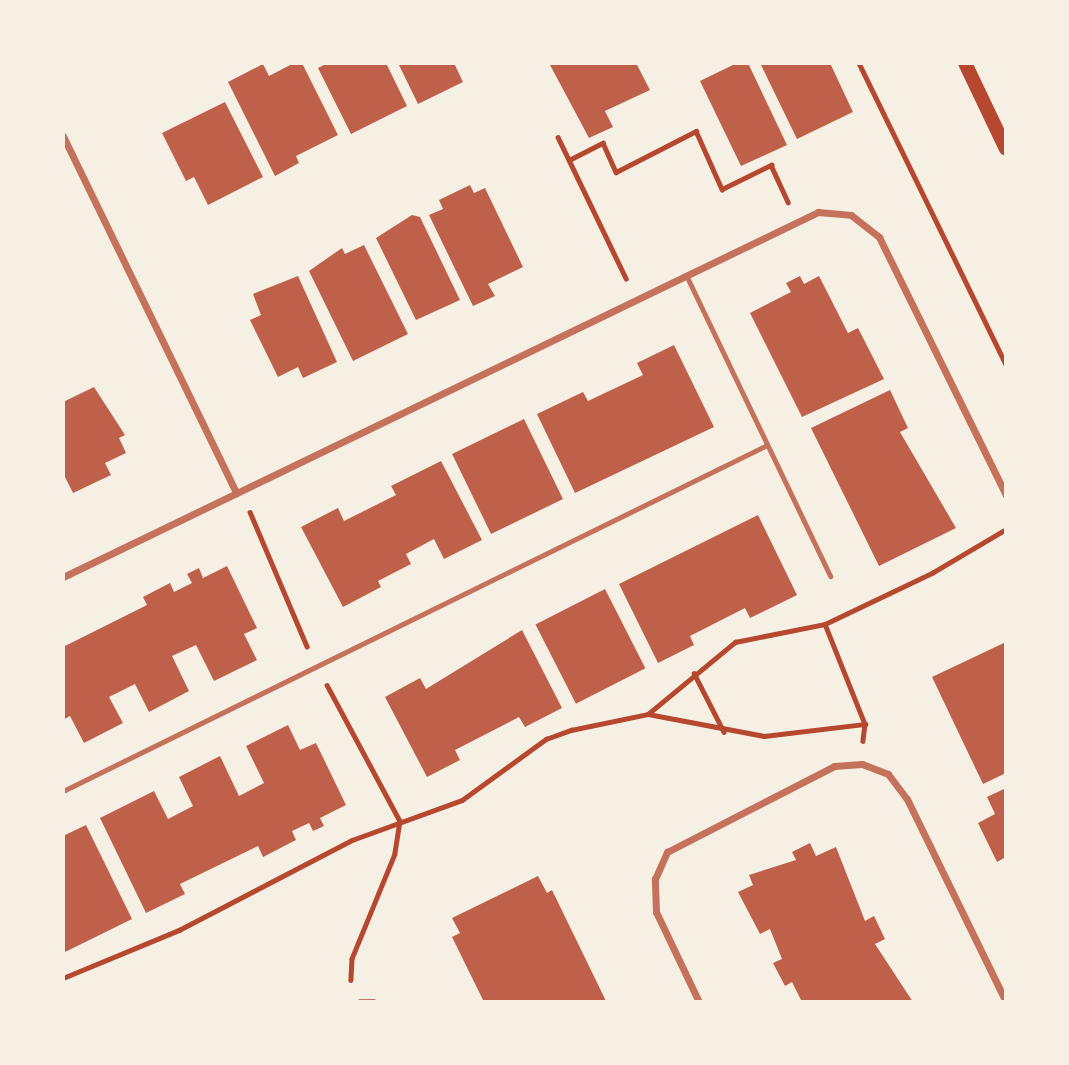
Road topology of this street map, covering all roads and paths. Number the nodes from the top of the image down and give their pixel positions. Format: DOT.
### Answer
graph roads {
  1 [pos="859,63"];
  2 [pos="965,63"];
  3 [pos="63,136"];
  4 [pos="558,137"];
  5 [pos="1006,149"];
  6 [pos="569,160"];
  7 [pos="797,222"];
  8 [pos="685,275"];
  9 [pos="637,298"];
  10 [pos="1006,365"];
  11 [pos="767,445"];
  12 [pos="238,492"];
  13 [pos="1006,495"];
  14 [pos="1006,529"];
  15 [pos="830,576"];
  16 [pos="63,577"];
  17 [pos="825,624"];
  18 [pos="318,667"];
  19 [pos="694,673"];
  20 [pos="648,714"];
  21 [pos="865,724"];
  22 [pos="725,733"];
  23 [pos="862,764"];
  24 [pos="63,791"];
  25 [pos="400,821"];
  26 [pos="63,978"];
  27 [pos="351,991"];
  28 [pos="360,1002"];
  29 [pos="373,1002"];
  30 [pos="699,1002"];
  31 [pos="1006,1002"];
  1 -- 10 [label="path"];
  2 -- 5 [label="main road"];
  3 -- 12 [label="street"];
  4 -- 6 [label="path"];
  6 -- 7 [label="path"];
  6 -- 9 [label="path"];
  7 -- 8 [label="street"];
  7 -- 13 [label="street"];
  8 -- 9 [label="street"];
  8 -- 11 [label="lane"];
  9 -- 12 [label="street"];
  11 -- 15 [label="lane"];
  11 -- 18 [label="lane"];
  12 -- 16 [label="street"];
  12 -- 18 [label="path"];
  14 -- 17 [label="path"];
  17 -- 19 [label="path"];
  17 -- 21 [label="path"];
  18 -- 24 [label="lane"];
  18 -- 25 [label="path"];
  19 -- 20 [label="path"];
  19 -- 22 [label="path"];
  20 -- 22 [label="path"];
  20 -- 25 [label="path"];
  21 -- 22 [label="path"];
  21 -- 23 [label="path"];
  23 -- 30 [label="street"];
  23 -- 31 [label="street"];
  25 -- 26 [label="path"];
  25 -- 27 [label="path"];
  28 -- 29 [label="street"];
}
